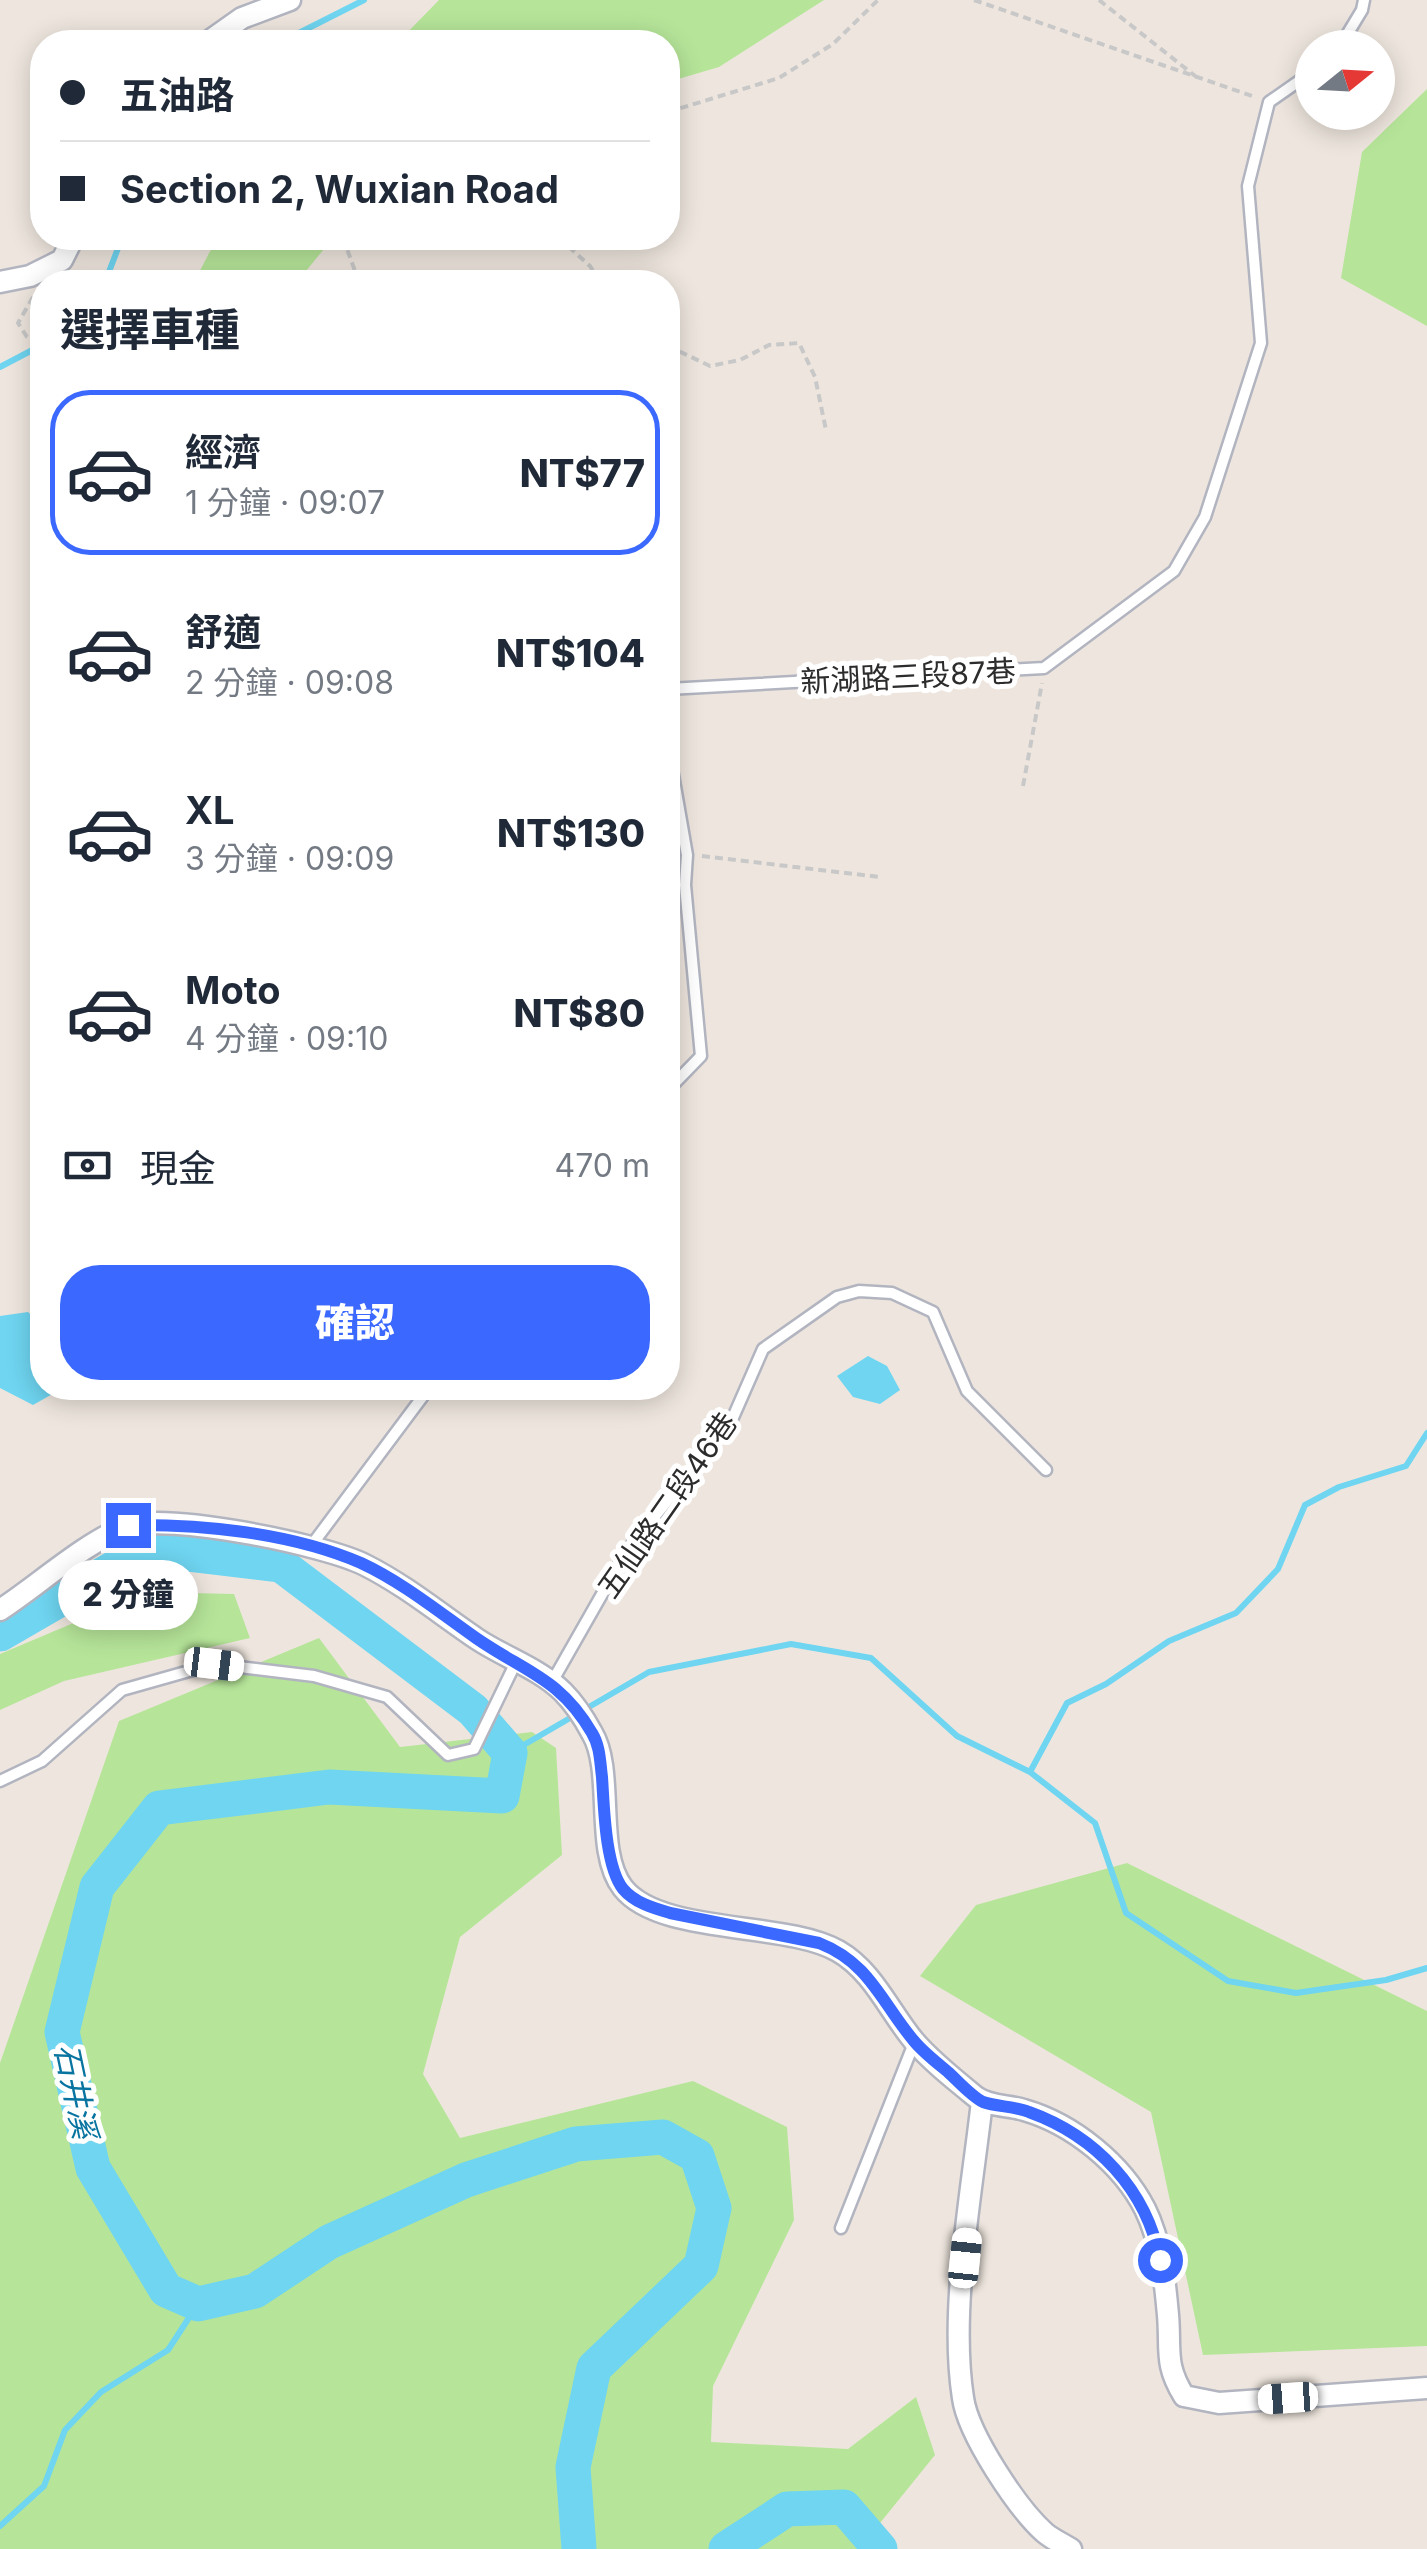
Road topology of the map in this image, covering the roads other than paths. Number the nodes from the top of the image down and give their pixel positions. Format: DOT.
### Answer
graph roads {
  1 [pos="290,0"];
  2 [pos="1364,0"];
  3 [pos="225,30"];
  4 [pos="1349,30"];
  5 [pos="1295,84"];
  6 [pos="67,250"];
  7 [pos="42,270"];
  8 [pos="30,276"];
  9 [pos="0,282"];
  10 [pos="680,689"];
  11 [pos="680,815"];
  12 [pos="680,1078"];
  13 [pos="420,1400"];
  14 [pos="1046,1470"];
  15 [pos="311,1546"];
  16 [pos="0,1610"];
  17 [pos="516,1663"];
  18 [pos="558,1688"];
  19 [pos="0,1780"];
  20 [pos="914,2042"];
  21 [pos="982,2101"];
  22 [pos="842,2228"];
  23 [pos="1427,2388"];
  24 [pos="1071,2549"];
  1 -- 3 [label="street"];
  2 -- 4 [label="lane"];
  5 -- 10 [label="lane, 新湖路三段87巷"];
  6 -- 7 [label="street"];
  8 -- 9 [label="street"];
  11 -- 12 [label="lane"];
  13 -- 15 [label="lane"];
  14 -- 18 [label="lane, 五仙路二段46巷"];
  15 -- 16 [label="street"];
  15 -- 17 [label="street"];
  17 -- 18 [label="street"];
  17 -- 19 [label="lane"];
  18 -- 20 [label="street"];
  20 -- 21 [label="street"];
  20 -- 22 [label="lane"];
  21 -- 23 [label="street"];
  21 -- 24 [label="street"];
}
